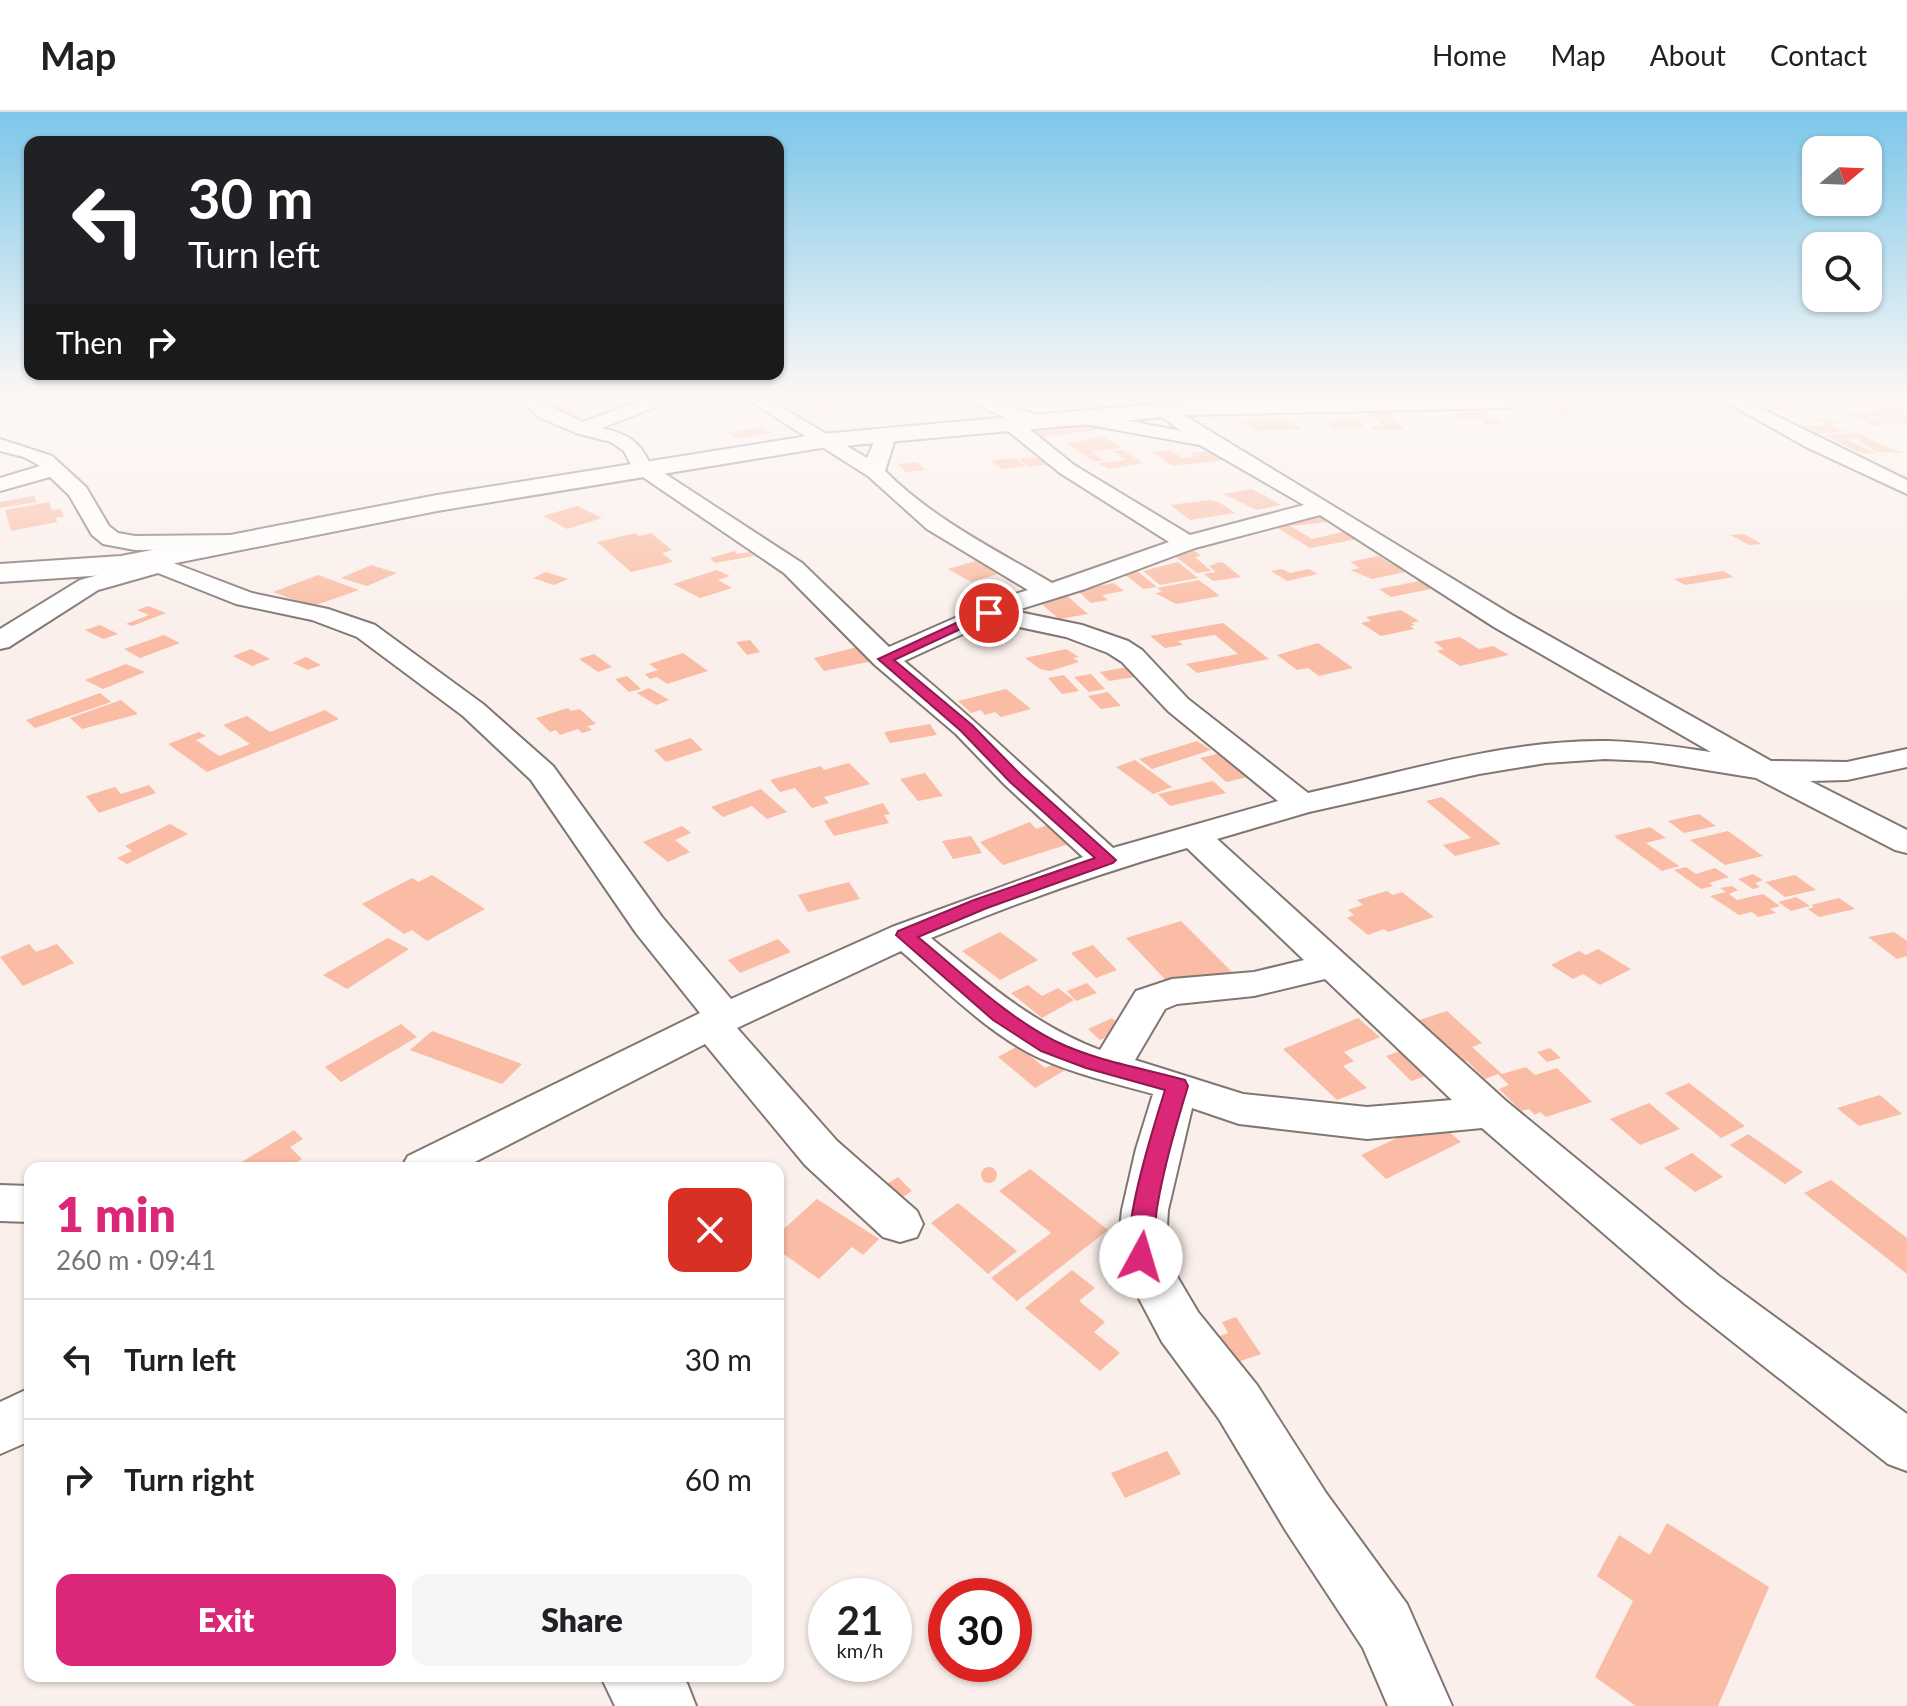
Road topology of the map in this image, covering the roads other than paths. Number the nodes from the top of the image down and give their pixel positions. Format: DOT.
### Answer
graph roads {
  1 [pos="32,475"];
  2 [pos="60,475"];
  3 [pos="593,475"];
  4 [pos="654,475"];
  5 [pos="879,475"];
  6 [pos="1077,475"];
  7 [pos="1268,475"];
  8 [pos="1881,475"];
  9 [pos="0,485"];
  10 [pos="1907,488"];
  11 [pos="1323,507"];
  12 [pos="238,542"];
  13 [pos="1187,543"];
  14 [pos="152,563"];
  15 [pos="0,573"];
  16 [pos="1049,592"];
  17 [pos="989,613"];
  18 [pos="0,641"];
  19 [pos="885,659"];
  20 [pos="1907,758"];
  21 [pos="1764,770"];
  22 [pos="1302,804"];
  23 [pos="1193,835"];
  24 [pos="1907,843"];
  25 [pos="1107,860"];
  26 [pos="905,935"];
  27 [pos="1332,965"];
  28 [pos="718,1021"];
  29 [pos="1110,1068"];
  30 [pos="1177,1086"];
  31 [pos="1491,1112"];
  32 [pos="441,1162"];
  33 [pos="0,1203"];
  34 [pos="24,1204"];
  35 [pos="900,1224"];
  36 [pos="24,1416"];
  37 [pos="0,1430"];
  38 [pos="1907,1446"];
  39 [pos="1420,1706"];
  1 -- 9 [label="street"];
  2 -- 12 [label="street"];
  3 -- 12 [label="street"];
  4 -- 19 [label="street"];
  5 -- 16 [label="street"];
  6 -- 13 [label="street"];
  7 -- 11 [label="street"];
  8 -- 10 [label="street"];
  11 -- 13 [label="street"];
  11 -- 21 [label="street"];
  12 -- 14 [label="street"];
  13 -- 16 [label="street"];
  14 -- 15 [label="street"];
  14 -- 18 [label="street"];
  14 -- 28 [label="street"];
  16 -- 17 [label="street"];
  17 -- 19 [label="street"];
  17 -- 22 [label="street"];
  19 -- 25 [label="street"];
  20 -- 21 [label="street"];
  21 -- 22 [label="street"];
  21 -- 24 [label="street"];
  22 -- 23 [label="street"];
  23 -- 25 [label="street"];
  23 -- 27 [label="street"];
  25 -- 26 [label="street"];
  26 -- 28 [label="street"];
  26 -- 29 [label="street"];
  27 -- 29 [label="street"];
  27 -- 31 [label="street"];
  28 -- 32 [label="street"];
  28 -- 35 [label="street"];
  29 -- 30 [label="street"];
  30 -- 31 [label="street"];
  30 -- 39 [label="street"];
  31 -- 38 [label="street"];
  33 -- 34 [label="street"];
  36 -- 37 [label="street"];
}
